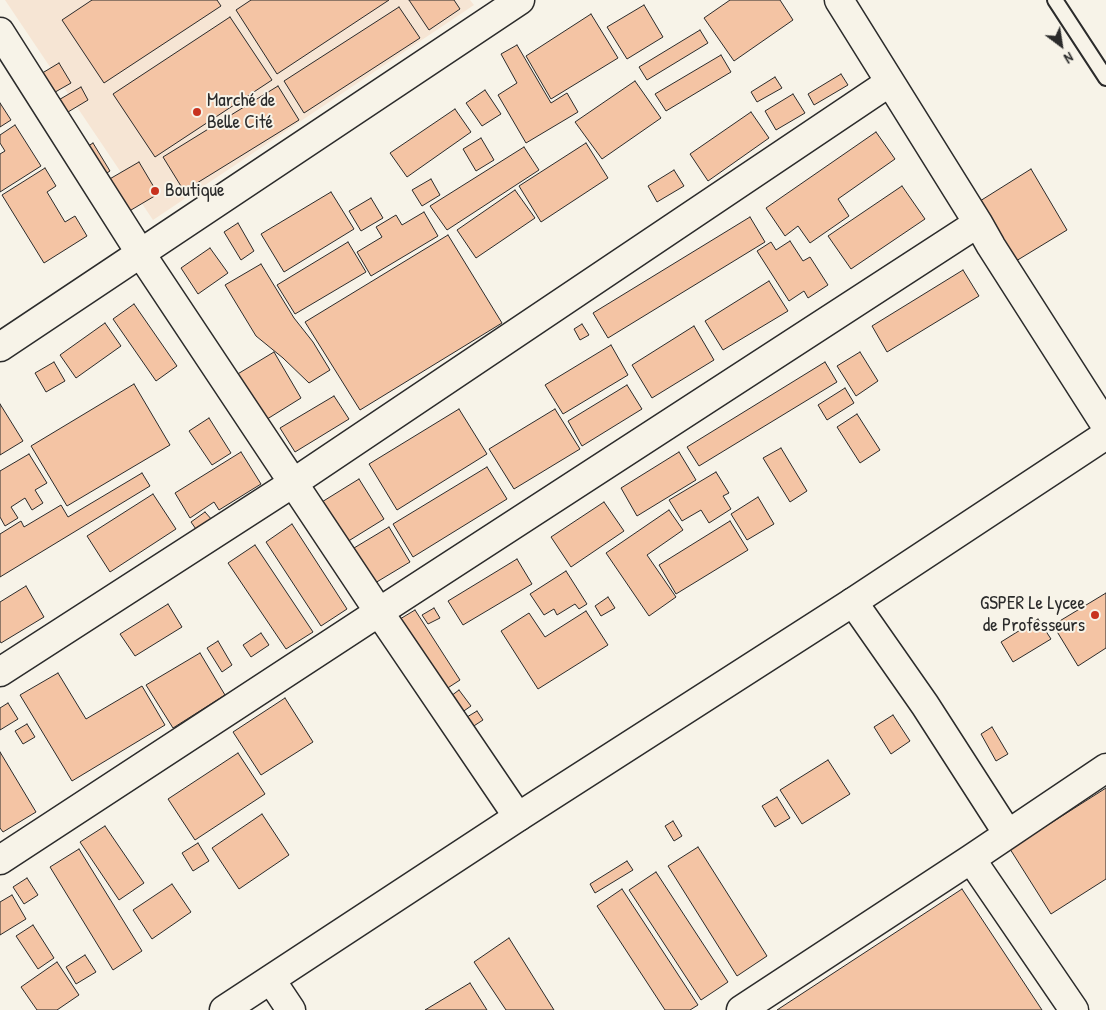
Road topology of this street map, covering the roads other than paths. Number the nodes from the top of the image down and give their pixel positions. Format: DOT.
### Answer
graph roads {
  1 [pos="839,0"];
  2 [pos="1055,0"];
  3 [pos="513,2"];
  4 [pos="0,32"];
  5 [pos="1106,78"];
  6 [pos="890,82"];
  7 [pos="978,223"];
  8 [pos="141,254"];
  9 [pos="0,347"];
  10 [pos="1106,426"];
  11 [pos="1106,435"];
  12 [pos="293,483"];
  13 [pos="853,602"];
  14 [pos="379,612"];
  15 [pos="0,672"];
  16 [pos="1106,768"];
  17 [pos="518,817"];
  18 [pos="1008,834"];
  19 [pos="971,859"];
  20 [pos="0,860"];
  21 [pos="271,980"];
  22 [pos="224,1010"];
  23 [pos="291,1010"];
  24 [pos="740,1010"];
  25 [pos="1074,1010"];
  1 -- 6 [label="street"];
  2 -- 5 [label="lane"];
  3 -- 8 [label="street"];
  4 -- 8 [label="street"];
  6 -- 7 [label="street"];
  6 -- 12 [label="street"];
  7 -- 10 [label="street"];
  7 -- 14 [label="street"];
  8 -- 9 [label="street"];
  8 -- 12 [label="street"];
  11 -- 13 [label="street"];
  12 -- 14 [label="street"];
  12 -- 15 [label="street"];
  13 -- 17 [label="street"];
  13 -- 18 [label="street"];
  14 -- 17 [label="street"];
  14 -- 20 [label="street"];
  16 -- 18 [label="street"];
  17 -- 21 [label="street"];
  18 -- 19 [label="street"];
  19 -- 24 [label="street"];
  19 -- 25 [label="street"];
  21 -- 22 [label="street"];
  21 -- 23 [label="street"];
}
